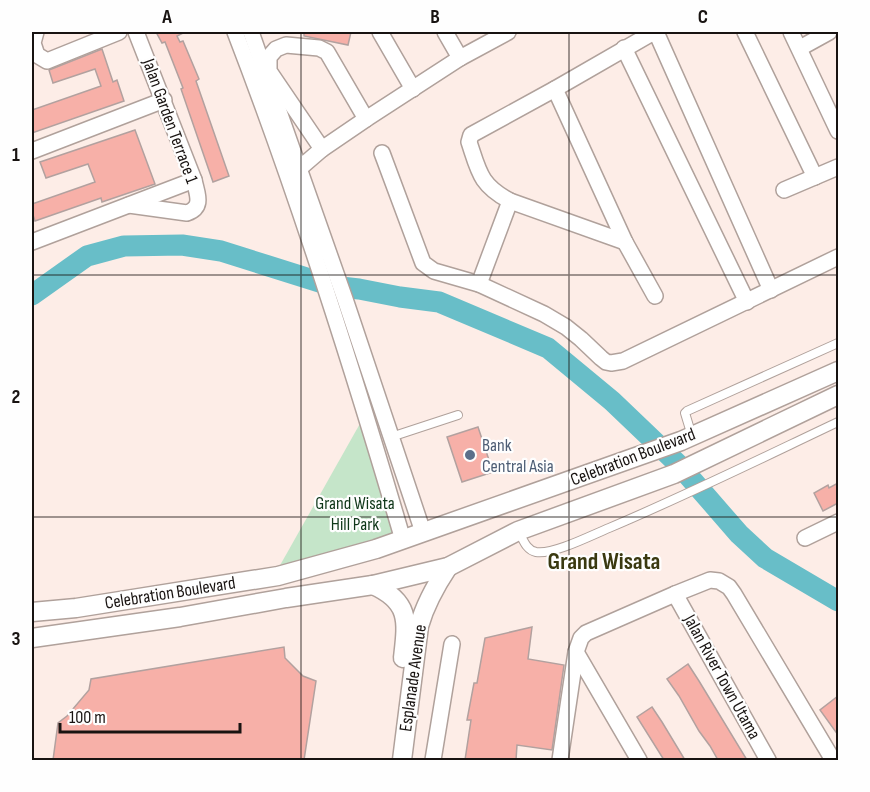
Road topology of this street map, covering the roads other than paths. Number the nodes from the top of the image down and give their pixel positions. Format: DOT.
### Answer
graph roads {
  1 [pos="36,32"];
  2 [pos="119,32"];
  3 [pos="136,32"];
  4 [pos="235,32"];
  5 [pos="251,32"];
  6 [pos="380,32"];
  7 [pos="445,32"];
  8 [pos="508,32"];
  9 [pos="655,32"];
  10 [pos="745,32"];
  11 [pos="791,32"];
  12 [pos="829,32"];
  13 [pos="624,48"];
  14 [pos="800,48"];
  15 [pos="460,58"];
  16 [pos="413,88"];
  17 [pos="555,89"];
  18 [pos="164,100"];
  19 [pos="366,119"];
  20 [pos="838,130"];
  21 [pos="322,149"];
  22 [pos="32,151"];
  23 [pos="382,153"];
  24 [pos="838,167"];
  25 [pos="294,174"];
  26 [pos="816,177"];
  27 [pos="194,180"];
  28 [pos="784,190"];
  29 [pos="510,201"];
  30 [pos="129,205"];
  31 [pos="32,242"];
  32 [pos="625,242"];
  33 [pos="838,257"];
  34 [pos="479,284"];
  35 [pos="771,290"];
  36 [pos="655,296"];
  37 [pos="337,301"];
  38 [pos="747,302"];
  39 [pos="838,343"];
  40 [pos="838,371"];
  41 [pos="838,395"];
  42 [pos="458,415"];
  43 [pos="838,422"];
  44 [pos="391,437"];
  45 [pos="686,439"];
  46 [pos="838,522"];
  47 [pos="518,531"];
  48 [pos="423,532"];
  49 [pos="805,538"];
  50 [pos="404,540"];
  51 [pos="448,567"];
  52 [pos="373,585"];
  53 [pos="675,594"];
  54 [pos="76,608"];
  55 [pos="32,612"];
  56 [pos="32,619"];
  57 [pos="142,622"];
  58 [pos="32,630"];
  59 [pos="32,638"];
  60 [pos="452,644"];
  61 [pos="576,652"];
  62 [pos="390,760"];
  63 [pos="402,760"];
  64 [pos="433,760"];
  65 [pos="560,760"];
  66 [pos="639,760"];
  67 [pos="768,760"];
  68 [pos="833,760"];
  1 -- 2 [label="street"];
  3 -- 18 [label="street, Jalan Garden Terrace 1"];
  4 -- 25 [label="street"];
  5 -- 25 [label="street"];
  6 -- 16 [label="street"];
  7 -- 15 [label="street"];
  8 -- 15 [label="street"];
  9 -- 13 [label="street"];
  9 -- 35 [label="street"];
  10 -- 26 [label="street"];
  11 -- 14 [label="street"];
  12 -- 14 [label="street"];
  13 -- 17 [label="street"];
  13 -- 38 [label="street"];
  14 -- 20 [label="street"];
  15 -- 16 [label="street"];
  16 -- 19 [label="street"];
  17 -- 29 [label="street"];
  17 -- 32 [label="street"];
  18 -- 22 [label="street"];
  18 -- 27 [label="street, Jalan Garden Terrace 1"];
  19 -- 21 [label="street"];
  19 -- 21 [label="street"];
  21 -- 25 [label="street"];
  23 -- 34 [label="street"];
  24 -- 26 [label="street"];
  25 -- 37 [label="street"];
  26 -- 28 [label="street"];
  27 -- 30 [label="street"];
  27 -- 30 [label="street, Jalan Garden Terrace 1"];
  29 -- 32 [label="street"];
  29 -- 34 [label="street"];
  30 -- 31 [label="street"];
  32 -- 36 [label="street"];
  33 -- 35 [label="street"];
  34 -- 38 [label="street"];
  35 -- 38 [label="street"];
  37 -- 44 [label="street"];
  37 -- 50 [label="street"];
  39 -- 45 [label="lane"];
  40 -- 45 [label="street, Celebration Boulevard"];
  41 -- 47 [label="street, Celebration Boulevard"];
  42 -- 44 [label="lane"];
  43 -- 47 [label="lane"];
  44 -- 48 [label="street"];
  45 -- 48 [label="street, Celebration Boulevard"];
  46 -- 49 [label="street"];
  47 -- 51 [label="street, Celebration Boulevard"];
  48 -- 50 [label="street, Celebration Boulevard"];
  50 -- 54 [label="street, Celebration Boulevard"];
  51 -- 52 [label="street, Celebration Boulevard"];
  51 -- 63 [label="street, Esplanade Avenue"];
  52 -- 57 [label="street, Celebration Boulevard"];
  52 -- 62 [label="street, Esplanade Avenue"];
  53 -- 61 [label="street"];
  53 -- 67 [label="street, Jalan River Town Utama"];
  53 -- 68 [label="street"];
  54 -- 55 [label="street, Celebration Boulevard"];
  54 -- 56 [label="street"];
  57 -- 58 [label="street"];
  57 -- 59 [label="street, Celebration Boulevard"];
  60 -- 64 [label="street"];
  61 -- 65 [label="street"];
  61 -- 66 [label="street"];
}
